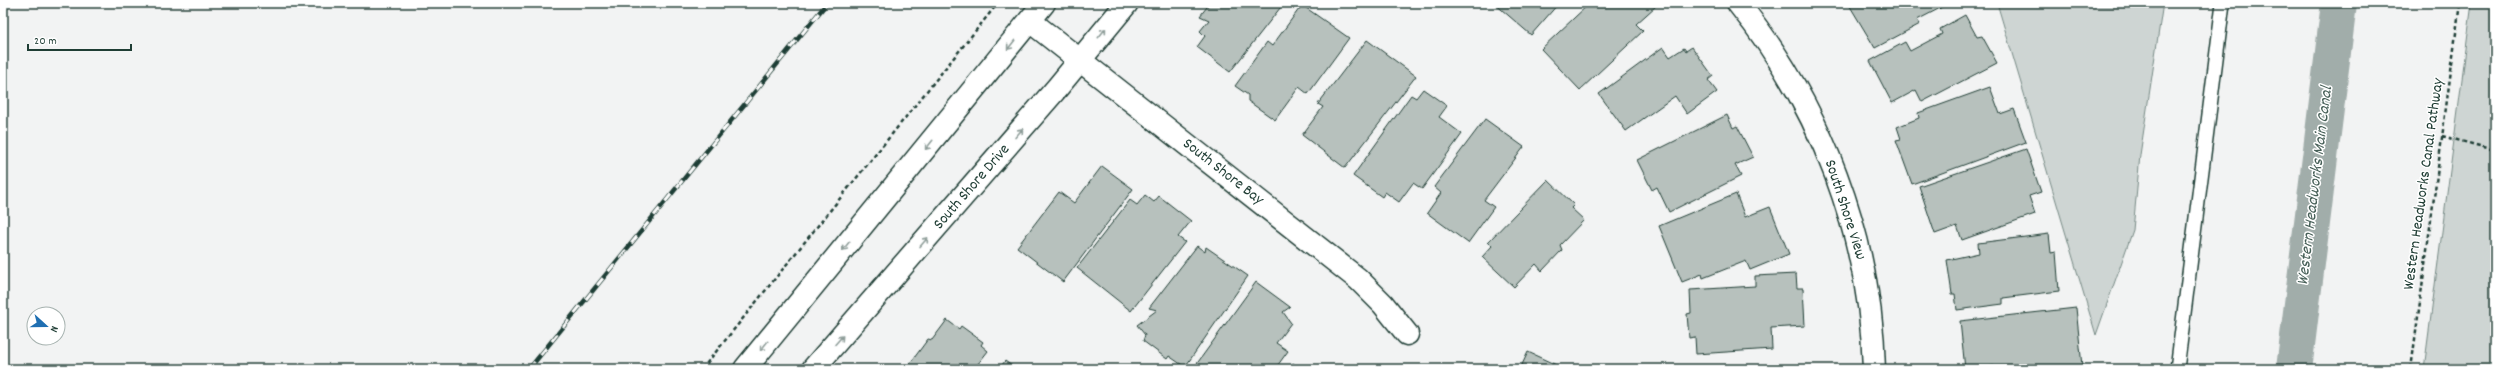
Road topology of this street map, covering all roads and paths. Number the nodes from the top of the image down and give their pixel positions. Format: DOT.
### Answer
graph roads {
  1 [pos="998,3"];
  2 [pos="1044,3"];
  3 [pos="1127,3"];
  4 [pos="1738,3"];
  5 [pos="2223,3"];
  6 [pos="2460,3"];
  7 [pos="1030,21"];
  8 [pos="1080,60"];
  9 [pos="2442,136"];
  10 [pos="2495,150"];
  11 [pos="1408,334"];
  12 [pos="702,369"];
  13 [pos="745,369"];
  14 [pos="813,369"];
  15 [pos="1874,369"];
  16 [pos="2177,369"];
  17 [pos="2411,369"];
  1 -- 12 [label="path"];
  2 -- 7 [label="street"];
  8 -- 3 [label="street, South Shore Drive, one-way"];
  4 -- 15 [label="street, South Shore View"];
  5 -- 16 [label="lane"];
  6 -- 9 [label="path, Western Headworks Canal Pathway"];
  7 -- 8 [label="street, South Shore Bay"];
  7 -- 13 [label="street, one-way"];
  8 -- 11 [label="street, South Shore Bay"];
  14 -- 8 [label="street, South Shore Drive, one-way"];
  9 -- 10 [label="path"];
  9 -- 17 [label="path, Western Headworks Canal Pathway"];
}
